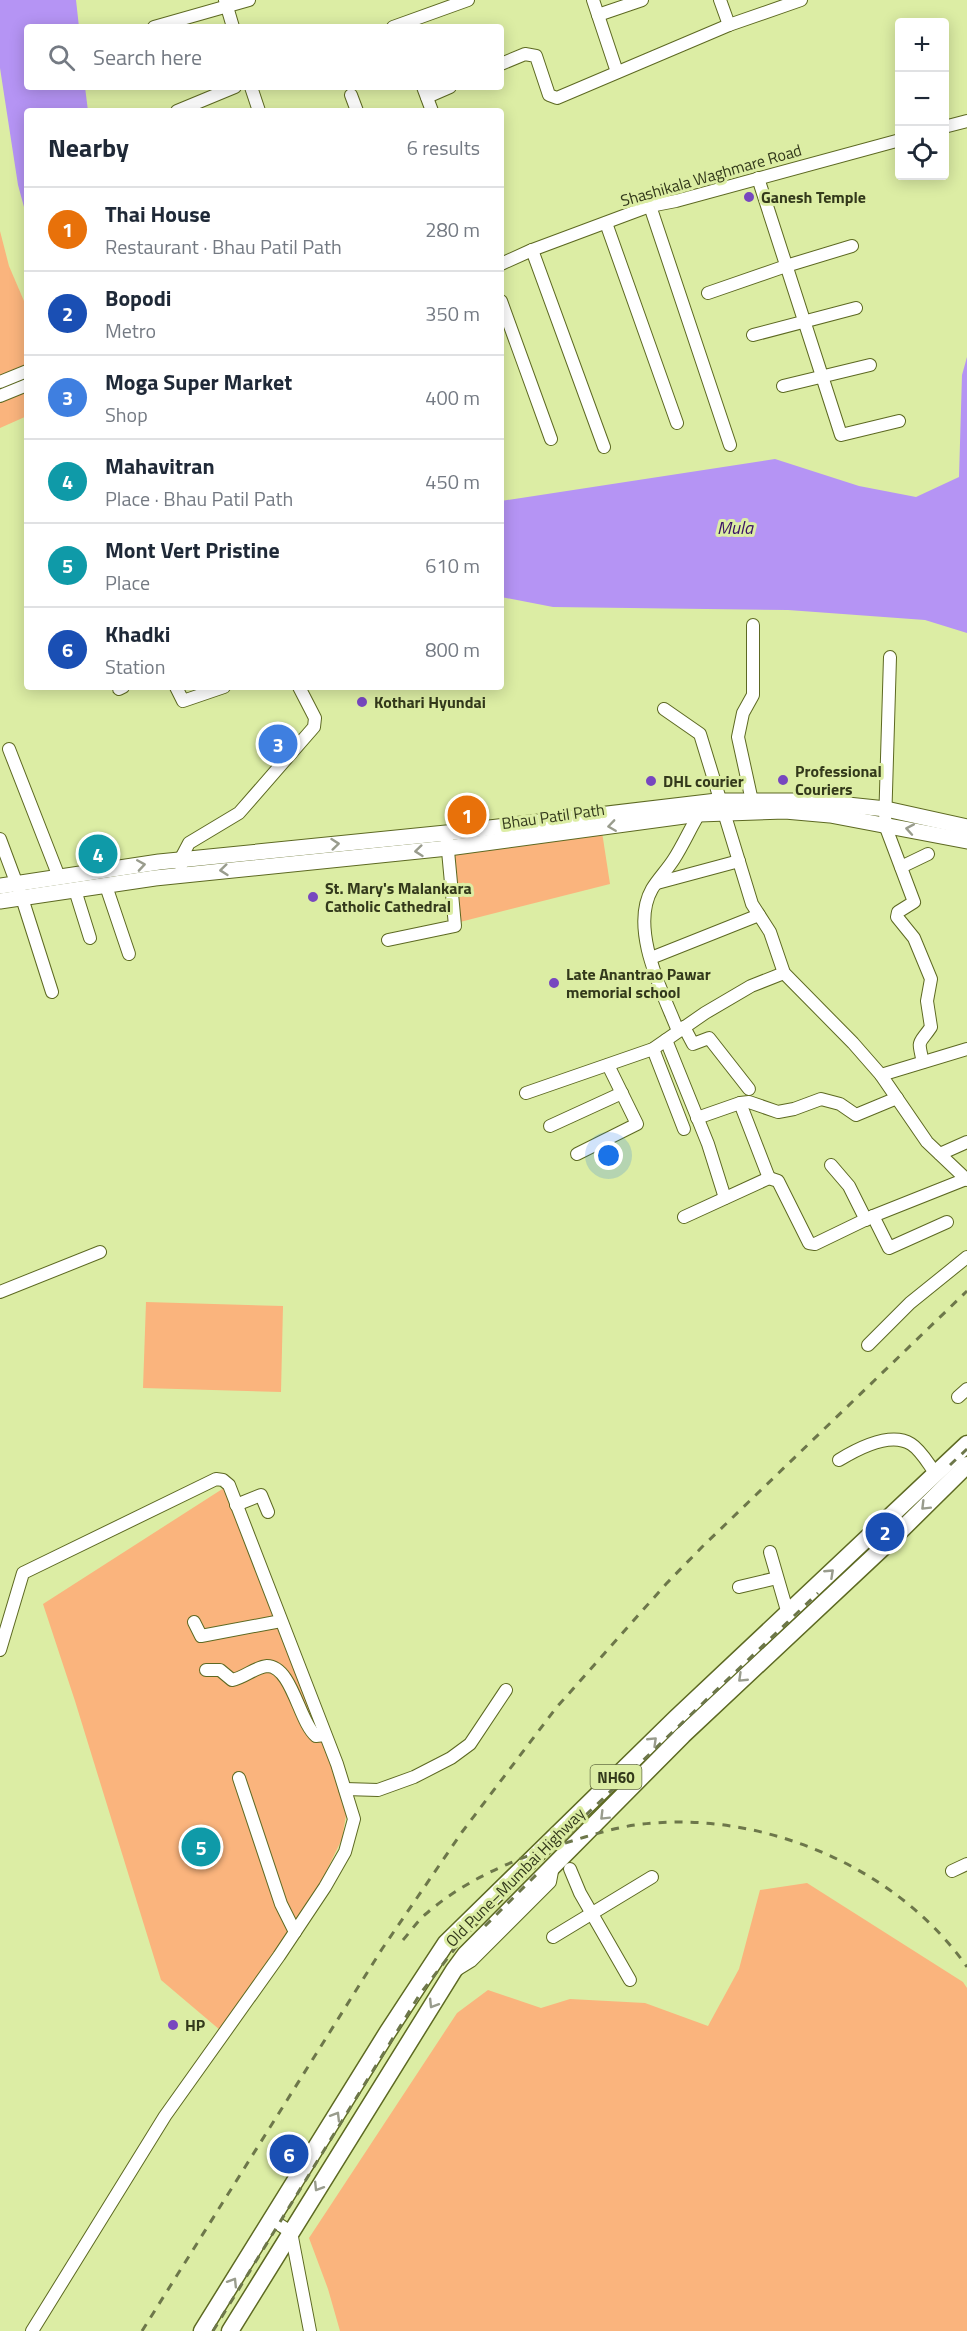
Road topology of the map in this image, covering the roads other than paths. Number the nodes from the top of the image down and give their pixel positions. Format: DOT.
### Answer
graph roads {
  1 [pos="249,0"];
  2 [pos="468,0"];
  3 [pos="593,0"];
  4 [pos="642,0"];
  5 [pos="720,0"];
  6 [pos="801,0"];
  7 [pos="226,3"];
  8 [pos="598,15"];
  9 [pos="163,24"];
  10 [pos="232,24"];
  11 [pos="403,24"];
  12 [pos="729,25"];
  13 [pos="504,63"];
  14 [pos="617,72"];
  15 [pos="230,90"];
  16 [pos="252,90"];
  17 [pos="425,92"];
  18 [pos="351,95"];
  19 [pos="206,105"];
  20 [pos="257,108"];
  21 [pos="356,108"];
  22 [pos="431,108"];
  23 [pos="967,121"];
  24 [pos="949,127"];
  25 [pos="895,141"];
  26 [pos="758,178"];
  27 [pos="650,206"];
  28 [pos="606,223"];
  29 [pos="852,246"];
  30 [pos="532,250"];
  31 [pos="504,263"];
  32 [pos="786,266"];
  33 [pos="708,293"];
  34 [pos="856,308"];
  35 [pos="504,309"];
  36 [pos="804,322"];
  37 [pos="753,335"];
  38 [pos="870,364"];
  39 [pos="24,372"];
  40 [pos="822,376"];
  41 [pos="0,382"];
  42 [pos="24,386"];
  43 [pos="783,386"];
  44 [pos="0,396"];
  45 [pos="899,421"];
  46 [pos="677,423"];
  47 [pos="550,439"];
  48 [pos="730,445"];
  49 [pos="604,447"];
  50 [pos="753,626"];
  51 [pos="890,657"];
  52 [pos="178,690"];
  53 [pos="215,690"];
  54 [pos="301,690"];
  55 [pos="664,709"];
  56 [pos="9,749"];
  57 [pos="752,801"];
  58 [pos="722,808"];
  59 [pos="699,814"];
  60 [pos="886,817"];
  61 [pos="967,827"];
  62 [pos="0,839"];
  63 [pos="447,841"];
  64 [pos="967,841"];
  65 [pos="928,854"];
  66 [pos="740,861"];
  67 [pos="901,867"];
  68 [pos="181,868"];
  69 [pos="60,877"];
  70 [pos="657,883"];
  71 [pos="0,886"];
  72 [pos="105,886"];
  73 [pos="75,890"];
  74 [pos="19,891"];
  75 [pos="0,902"];
  76 [pos="759,915"];
  77 [pos="90,938"];
  78 [pos="388,940"];
  79 [pos="129,954"];
  80 [pos="651,958"];
  81 [pos="784,973"];
  82 [pos="52,992"];
  83 [pos="681,1029"];
  84 [pos="666,1040"];
  85 [pos="653,1049"];
  86 [pos="967,1049"];
  87 [pos="923,1062"];
  88 [pos="608,1065"];
  89 [pos="881,1075"];
  90 [pos="749,1089"];
  91 [pos="622,1093"];
  92 [pos="526,1094"];
  93 [pos="897,1098"];
  94 [pos="740,1103"];
  95 [pos="697,1118"];
  96 [pos="550,1126"];
  97 [pos="684,1129"];
  98 [pos="967,1142"];
  99 [pos="577,1154"];
  100 [pos="940,1154"];
  101 [pos="831,1165"];
  102 [pos="965,1175"];
  103 [pos="768,1178"];
  104 [pos="726,1198"];
  105 [pos="684,1217"];
  106 [pos="869,1218"];
  107 [pos="947,1222"];
  108 [pos="100,1252"];
  109 [pos="967,1257"];
  110 [pos="0,1292"];
  111 [pos="868,1345"];
  112 [pos="967,1444"];
  113 [pos="839,1460"];
  114 [pos="967,1465"];
  115 [pos="936,1474"];
  116 [pos="236,1505"];
  117 [pos="268,1512"];
  118 [pos="770,1552"];
  119 [pos="777,1578"];
  120 [pos="739,1587"];
  121 [pos="788,1614"];
  122 [pos="280,1621"];
  123 [pos="194,1622"];
  124 [pos="0,1650"];
  125 [pos="206,1670"];
  126 [pos="506,1690"];
  127 [pos="325,1735"];
  128 [pos="239,1778"];
  129 [pos="345,1789"];
  130 [pos="568,1824"];
  131 [pos="582,1838"];
  132 [pos="967,1863"];
  133 [pos="561,1868"];
  134 [pos="952,1870"];
  135 [pos="652,1877"];
  136 [pos="592,1914"];
  137 [pos="295,1932"];
  138 [pos="554,1937"];
  139 [pos="630,1980"];
  140 [pos="272,2220"];
  141 [pos="291,2232"];
  142 [pos="32,2331"];
  143 [pos="202,2331"];
  144 [pos="230,2331"];
  145 [pos="310,2331"];
  1 -- 7 [label="street"];
  2 -- 11 [label="street"];
  3 -- 8 [label="street"];
  4 -- 8 [label="street"];
  5 -- 12 [label="street"];
  6 -- 12 [label="street"];
  7 -- 9 [label="street"];
  7 -- 10 [label="street"];
  8 -- 14 [label="street"];
  12 -- 14 [label="street"];
  13 -- 14 [label="street"];
  15 -- 19 [label="street"];
  16 -- 20 [label="street"];
  17 -- 22 [label="street"];
  18 -- 21 [label="street"];
  23 -- 24 [label="street"];
  25 -- 26 [label="street, Shashikala Waghmare Road"];
  26 -- 27 [label="street, Shashikala Waghmare Road"];
  26 -- 32 [label="street"];
  27 -- 28 [label="street, Shashikala Waghmare Road"];
  27 -- 48 [label="street"];
  28 -- 30 [label="street, Shashikala Waghmare Road"];
  28 -- 46 [label="street"];
  29 -- 32 [label="street"];
  30 -- 31 [label="street, Shashikala Waghmare Road"];
  30 -- 49 [label="street"];
  32 -- 33 [label="street"];
  32 -- 36 [label="street"];
  34 -- 36 [label="street"];
  35 -- 47 [label="street"];
  36 -- 37 [label="street"];
  36 -- 40 [label="street"];
  38 -- 40 [label="street"];
  39 -- 41 [label="street"];
  40 -- 43 [label="street"];
  40 -- 45 [label="street"];
  42 -- 44 [label="street"];
  50 -- 57 [label="street"];
  51 -- 60 [label="street"];
  52 -- 53 [label="street"];
  54 -- 68 [label="street"];
  55 -- 58 [label="street"];
  56 -- 69 [label="street"];
  57 -- 58 [label="main road, Bhau Patil Path"];
  57 -- 60 [label="main road, Bhau Patil Path"];
  58 -- 59 [label="main road, Bhau Patil Path"];
  58 -- 60 [label="main road, Bhau Patil Path"];
  58 -- 63 [label="main road, Bhau Patil Path"];
  58 -- 66 [label="street"];
  59 -- 63 [label="main road, Bhau Patil Path, one-way"];
  59 -- 70 [label="street"];
  60 -- 61 [label="main road, Bhau Patil Path"];
  64 -- 60 [label="main road, Bhau Patil Path, one-way"];
  60 -- 67 [label="street"];
  62 -- 74 [label="street"];
  63 -- 68 [label="main road, Bhau Patil Path"];
  63 -- 78 [label="street"];
  65 -- 67 [label="street"];
  66 -- 70 [label="street"];
  66 -- 76 [label="street"];
  67 -- 87 [label="street"];
  69 -- 68 [label="main road, Bhau Patil Path, one-way"];
  68 -- 72 [label="main road, Bhau Patil Path"];
  69 -- 74 [label="main road, Bhau Patil Path"];
  70 -- 80 [label="street"];
  71 -- 74 [label="main road, Bhau Patil Path"];
  72 -- 73 [label="main road, Bhau Patil Path"];
  72 -- 79 [label="street"];
  73 -- 74 [label="main road, Bhau Patil Path"];
  73 -- 77 [label="street"];
  74 -- 75 [label="main road, Bhau Patil Path"];
  74 -- 82 [label="street"];
  76 -- 80 [label="street"];
  76 -- 81 [label="street"];
  80 -- 83 [label="street"];
  81 -- 83 [label="street"];
  81 -- 89 [label="street"];
  83 -- 84 [label="street"];
  83 -- 90 [label="street"];
  84 -- 85 [label="street"];
  84 -- 95 [label="street"];
  85 -- 88 [label="street"];
  85 -- 97 [label="street"];
  86 -- 87 [label="street"];
  87 -- 89 [label="street"];
  88 -- 91 [label="street"];
  88 -- 92 [label="street"];
  89 -- 93 [label="street"];
  91 -- 96 [label="street"];
  91 -- 99 [label="street"];
  93 -- 94 [label="street"];
  93 -- 100 [label="street"];
  94 -- 95 [label="street"];
  94 -- 103 [label="street"];
  95 -- 104 [label="street"];
  98 -- 100 [label="street"];
  100 -- 102 [label="street"];
  101 -- 106 [label="street"];
  102 -- 106 [label="street"];
  103 -- 104 [label="street"];
  103 -- 106 [label="street"];
  104 -- 105 [label="street"];
  106 -- 107 [label="street"];
  108 -- 110 [label="street"];
  109 -- 111 [label="street"];
  112 -- 115 [label="highway, Old Pune–Mumbai Highway / NH60"];
  113 -- 115 [label="street"];
  114 -- 131 [label="highway, Old Pune–Mumbai Highway / NH60, one-way"];
  121 -- 115 [label="highway, Old Pune–Mumbai Highway / NH60, one-way"];
  116 -- 117 [label="street"];
  116 -- 122 [label="street"];
  116 -- 124 [label="street"];
  118 -- 119 [label="street"];
  119 -- 120 [label="street"];
  119 -- 121 [label="street"];
  130 -- 121 [label="highway, Old Pune–Mumbai Highway / NH60, one-way"];
  122 -- 123 [label="street"];
  122 -- 127 [label="street"];
  125 -- 127 [label="street"];
  126 -- 129 [label="street"];
  127 -- 129 [label="street"];
  128 -- 137 [label="street"];
  129 -- 137 [label="street"];
  130 -- 131 [label="highway"];
  140 -- 130 [label="highway, Old Pune–Mumbai Highway / NH60, one-way"];
  131 -- 133 [label="highway, Old Pune–Mumbai Highway / NH60"];
  132 -- 134 [label="street"];
  133 -- 136 [label="street"];
  133 -- 141 [label="highway, Old Pune–Mumbai Highway / NH60, one-way"];
  135 -- 136 [label="street"];
  136 -- 138 [label="street"];
  136 -- 139 [label="street"];
  137 -- 142 [label="street"];
  140 -- 141 [label="street"];
  143 -- 140 [label="highway, Old Pune–Mumbai Highway / NH60, one-way"];
  141 -- 144 [label="highway, Old Pune–Mumbai Highway / NH60"];
  141 -- 145 [label="street"];
}
